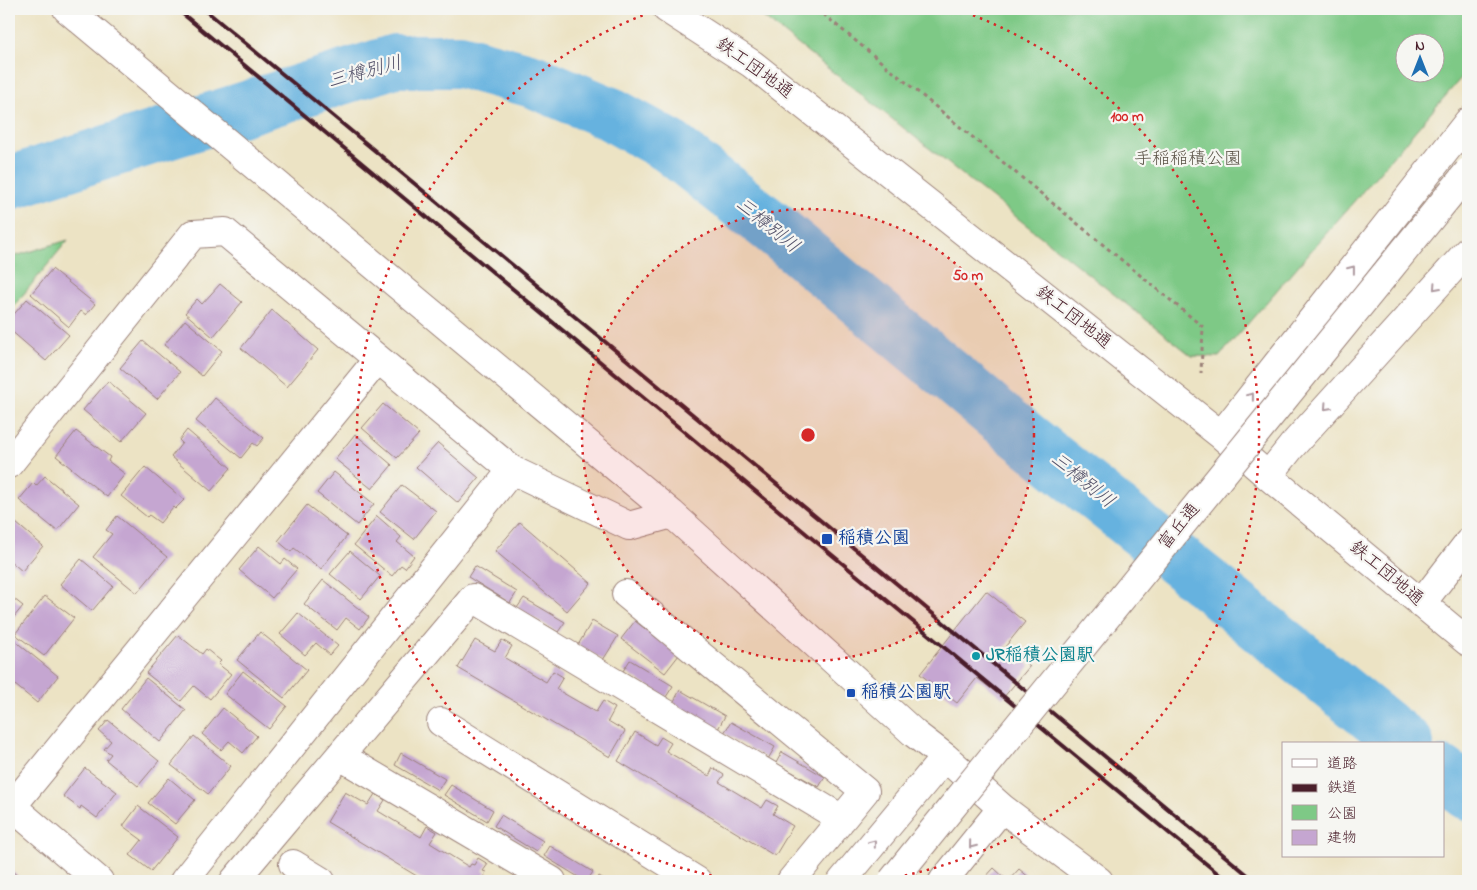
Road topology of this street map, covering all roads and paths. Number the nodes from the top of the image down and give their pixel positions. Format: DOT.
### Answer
graph roads {
  1 [pos="67,9"];
  2 [pos="667,9"];
  3 [pos="817,9"];
  4 [pos="1468,122"];
  5 [pos="1468,172"];
  6 [pos="1468,250"];
  7 [pos="378,359"];
  8 [pos="1201,373"];
  9 [pos="1221,435"];
  10 [pos="9,464"];
  11 [pos="512,470"];
  12 [pos="1268,476"];
  13 [pos="672,514"];
  14 [pos="1468,544"];
  15 [pos="626,594"];
  16 [pos="1421,604"];
  17 [pos="1468,642"];
  18 [pos="441,722"];
  19 [pos="340,756"];
  20 [pos="946,756"];
  21 [pos="10,807"];
  22 [pos="1002,808"];
  23 [pos="842,819"];
  24 [pos="293,864"];
  25 [pos="99,881"];
  26 [pos="184,881"];
  27 [pos="234,881"];
  28 [pos="321,881"];
  29 [pos="552,881"];
  30 [pos="696,881"];
  31 [pos="791,881"];
  32 [pos="842,881"];
  33 [pos="892,881"];
  34 [pos="942,881"];
  35 [pos="1099,881"];
  1 -- 13 [label="street"];
  2 -- 9 [label="street, 鉄工団地通"];
  3 -- 8 [label="path"];
  9 -- 4 [label="street, one-way"];
  5 -- 33 [label="street, 富丘通, bridge"];
  6 -- 12 [label="street, one-way"];
  7 -- 10 [label="street"];
  7 -- 11 [label="street"];
  7 -- 21 [label="street"];
  9 -- 12 [label="street, 鉄工団地通"];
  11 -- 13 [label="street"];
  11 -- 26 [label="street"];
  12 -- 16 [label="street, 鉄工団地通"];
  13 -- 20 [label="street"];
  14 -- 16 [label="street"];
  15 -- 23 [label="street"];
  16 -- 17 [label="street, 鉄工団地通"];
  18 -- 30 [label="street"];
  19 -- 23 [label="street"];
  19 -- 27 [label="street"];
  19 -- 29 [label="street"];
  20 -- 22 [label="street"];
  32 -- 20 [label="street, one-way"];
  21 -- 25 [label="street"];
  22 -- 34 [label="street, one-way"];
  22 -- 35 [label="street"];
  23 -- 31 [label="street"];
  24 -- 28 [label="street"];
}
